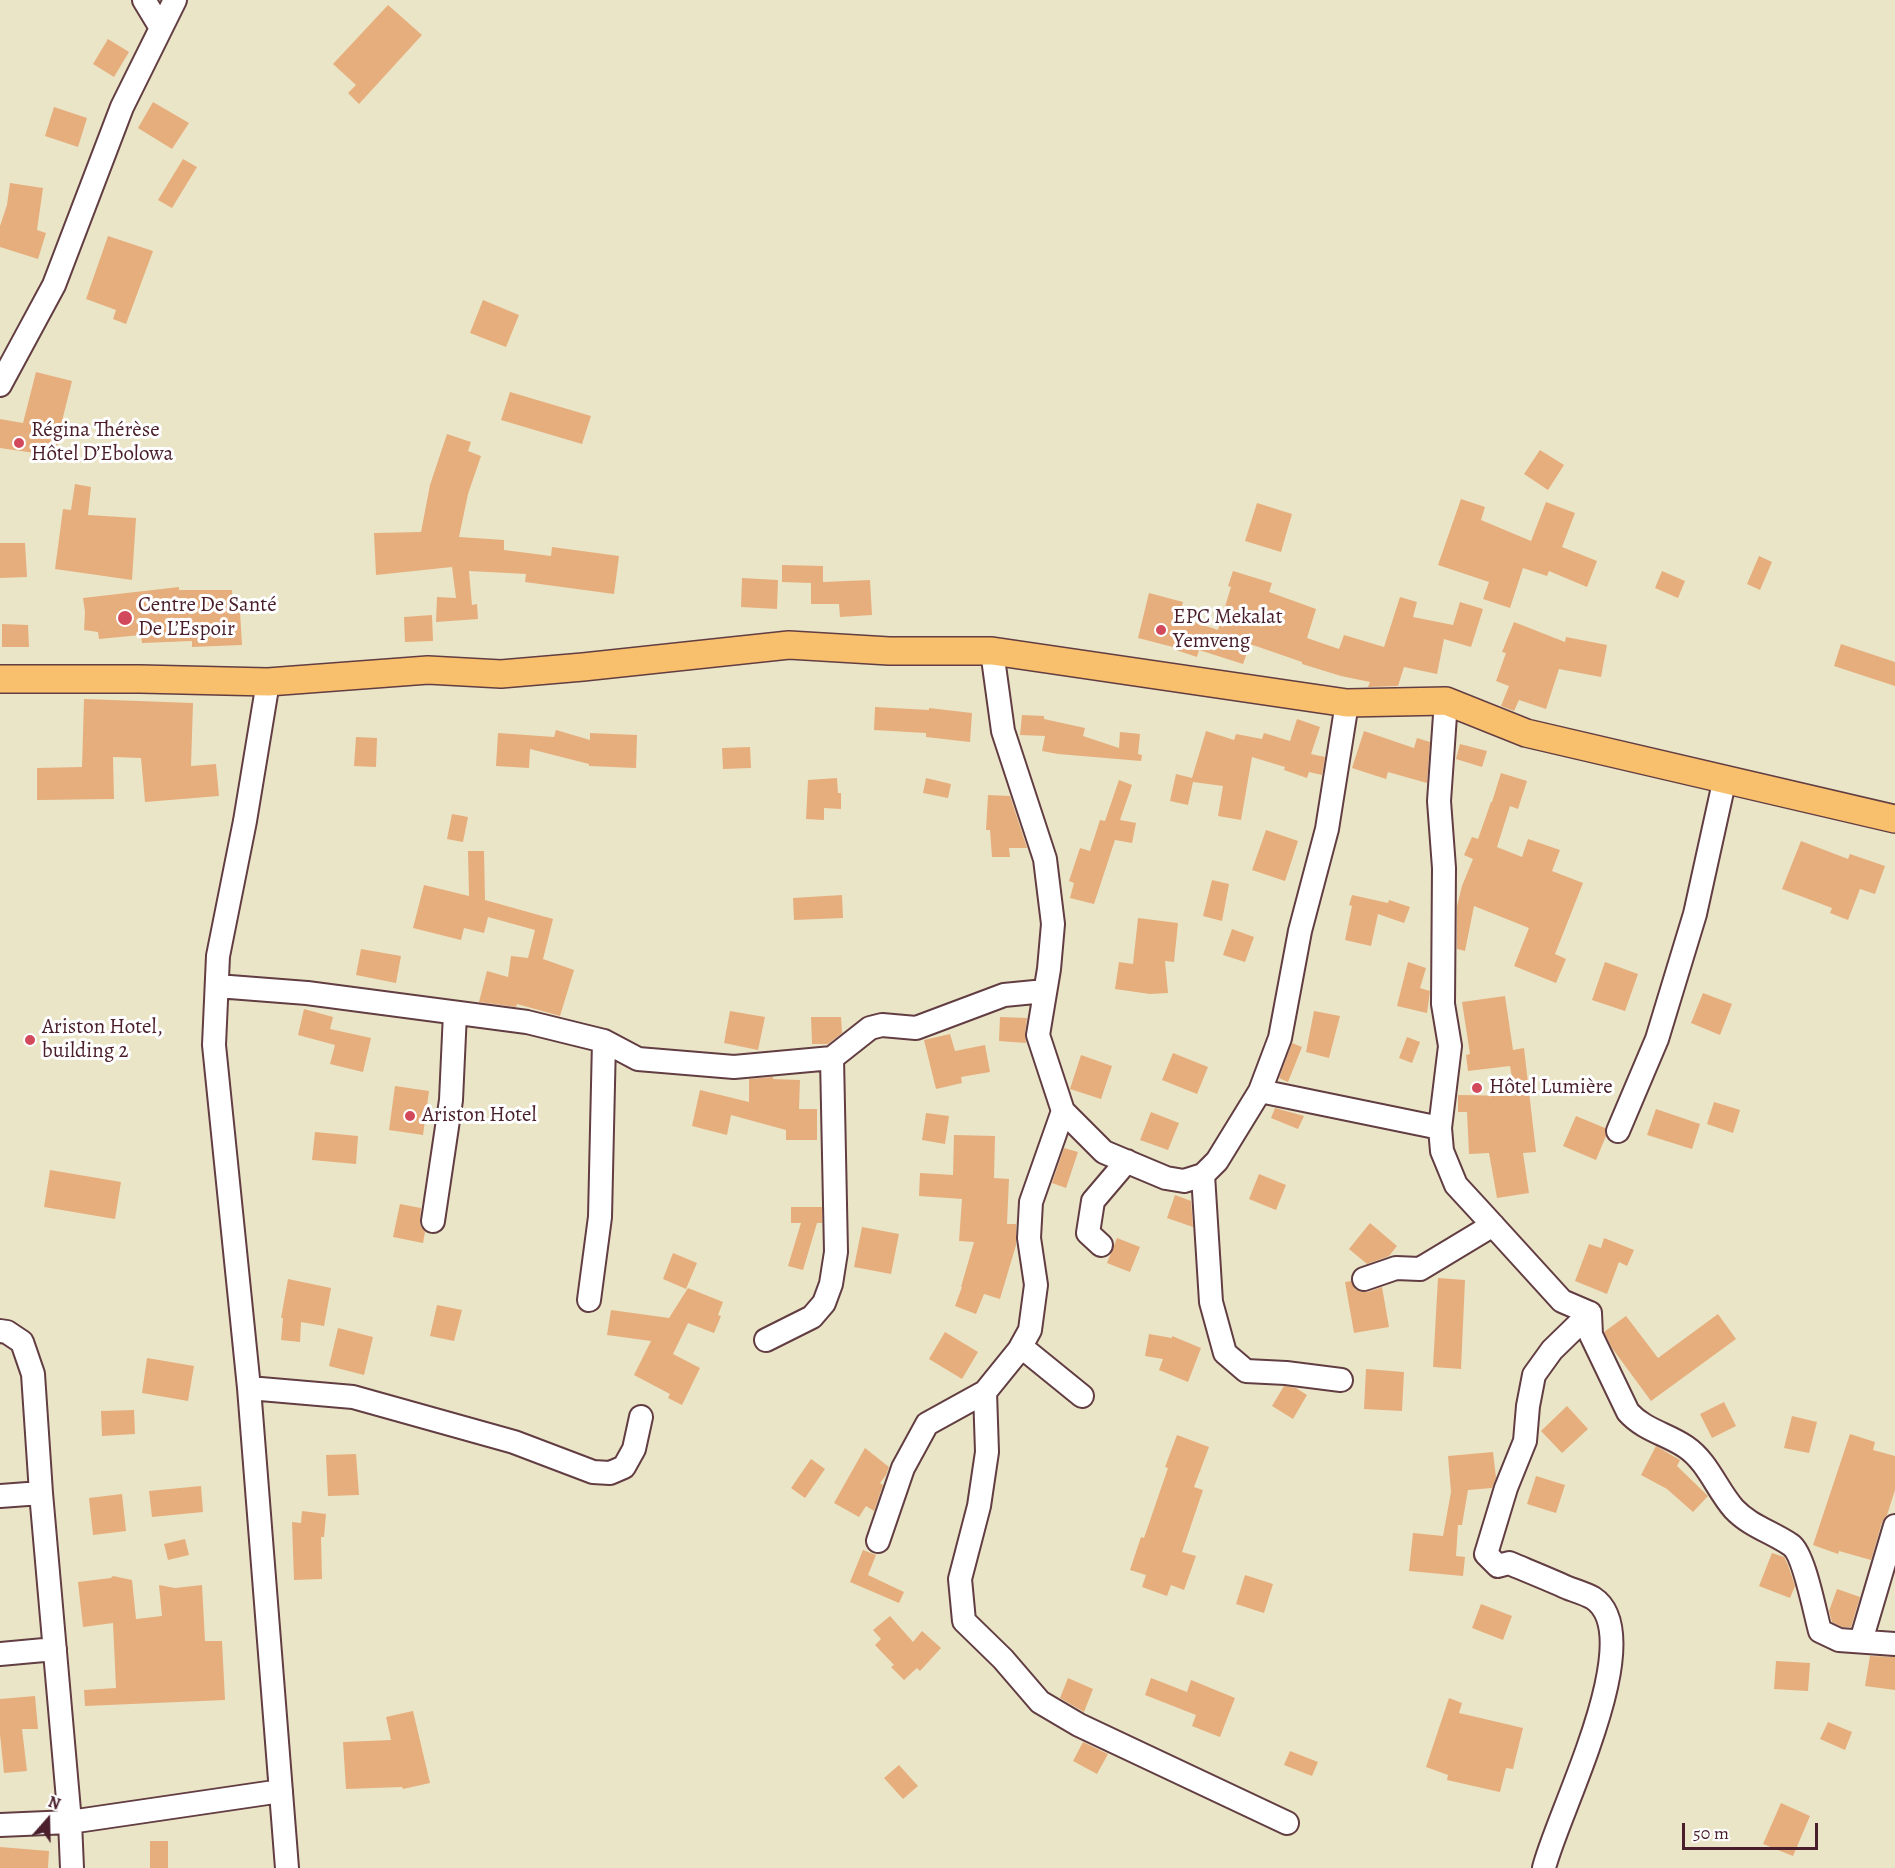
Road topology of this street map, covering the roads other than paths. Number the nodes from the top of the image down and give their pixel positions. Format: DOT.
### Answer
graph roads {
  1 [pos="144,0"];
  2 [pos="175,0"];
  3 [pos="161,28"];
  4 [pos="0,385"];
  5 [pos="992,651"];
  6 [pos="0,679"];
  7 [pos="268,682"];
  8 [pos="1446,701"];
  9 [pos="1347,703"];
  10 [pos="1725,778"];
  11 [pos="1895,819"];
  12 [pos="217,986"];
  13 [pos="1045,991"];
  14 [pos="455,1013"];
  15 [pos="604,1041"];
  16 [pos="832,1058"];
  17 [pos="1260,1091"];
  18 [pos="1063,1112"];
  19 [pos="1440,1128"];
  20 [pos="1618,1131"];
  21 [pos="1127,1161"];
  22 [pos="1203,1175"];
  23 [pos="433,1221"];
  24 [pos="1493,1225"];
  25 [pos="1101,1245"];
  26 [pos="1364,1279"];
  27 [pos="589,1300"];
  28 [pos="1590,1313"];
  29 [pos="0,1330"];
  30 [pos="766,1340"];
  31 [pos="1019,1350"];
  32 [pos="1341,1380"];
  33 [pos="249,1388"];
  34 [pos="985,1392"];
  35 [pos="1082,1396"];
  36 [pos="641,1417"];
  37 [pos="41,1494"];
  38 [pos="0,1496"];
  39 [pos="1895,1526"];
  40 [pos="878,1542"];
  41 [pos="1861,1641"];
  42 [pos="1895,1644"];
  43 [pos="55,1649"];
  44 [pos="0,1654"];
  45 [pos="281,1791"];
  46 [pos="70,1822"];
  47 [pos="1287,1823"];
  48 [pos="0,1825"];
  49 [pos="72,1868"];
  50 [pos="287,1868"];
  51 [pos="1544,1868"];
  1 -- 3 [label="street"];
  2 -- 3 [label="street"];
  3 -- 4 [label="street"];
  5 -- 7 [label="main road"];
  5 -- 9 [label="main road"];
  5 -- 13 [label="street"];
  6 -- 7 [label="main road"];
  7 -- 12 [label="street"];
  8 -- 9 [label="main road"];
  8 -- 10 [label="main road"];
  8 -- 19 [label="street"];
  9 -- 17 [label="street"];
  10 -- 11 [label="main road"];
  10 -- 20 [label="street"];
  12 -- 14 [label="street"];
  12 -- 33 [label="street"];
  13 -- 16 [label="street"];
  13 -- 18 [label="street"];
  14 -- 15 [label="street"];
  14 -- 23 [label="street"];
  15 -- 16 [label="street"];
  15 -- 27 [label="street"];
  16 -- 30 [label="street"];
  17 -- 19 [label="street"];
  17 -- 22 [label="street"];
  18 -- 21 [label="street"];
  18 -- 31 [label="street"];
  19 -- 24 [label="street"];
  21 -- 22 [label="street"];
  21 -- 25 [label="street"];
  22 -- 32 [label="street"];
  24 -- 26 [label="street"];
  24 -- 28 [label="street"];
  28 -- 41 [label="street"];
  28 -- 51 [label="street"];
  29 -- 37 [label="street"];
  31 -- 34 [label="street"];
  31 -- 35 [label="street"];
  33 -- 36 [label="street"];
  33 -- 45 [label="street"];
  34 -- 40 [label="street"];
  34 -- 47 [label="street"];
  37 -- 38 [label="street"];
  37 -- 43 [label="street"];
  39 -- 41 [label="street"];
  41 -- 42 [label="street"];
  43 -- 44 [label="street"];
  43 -- 46 [label="street"];
  45 -- 46 [label="street"];
  45 -- 50 [label="street"];
  46 -- 48 [label="street"];
  46 -- 49 [label="street"];
}
